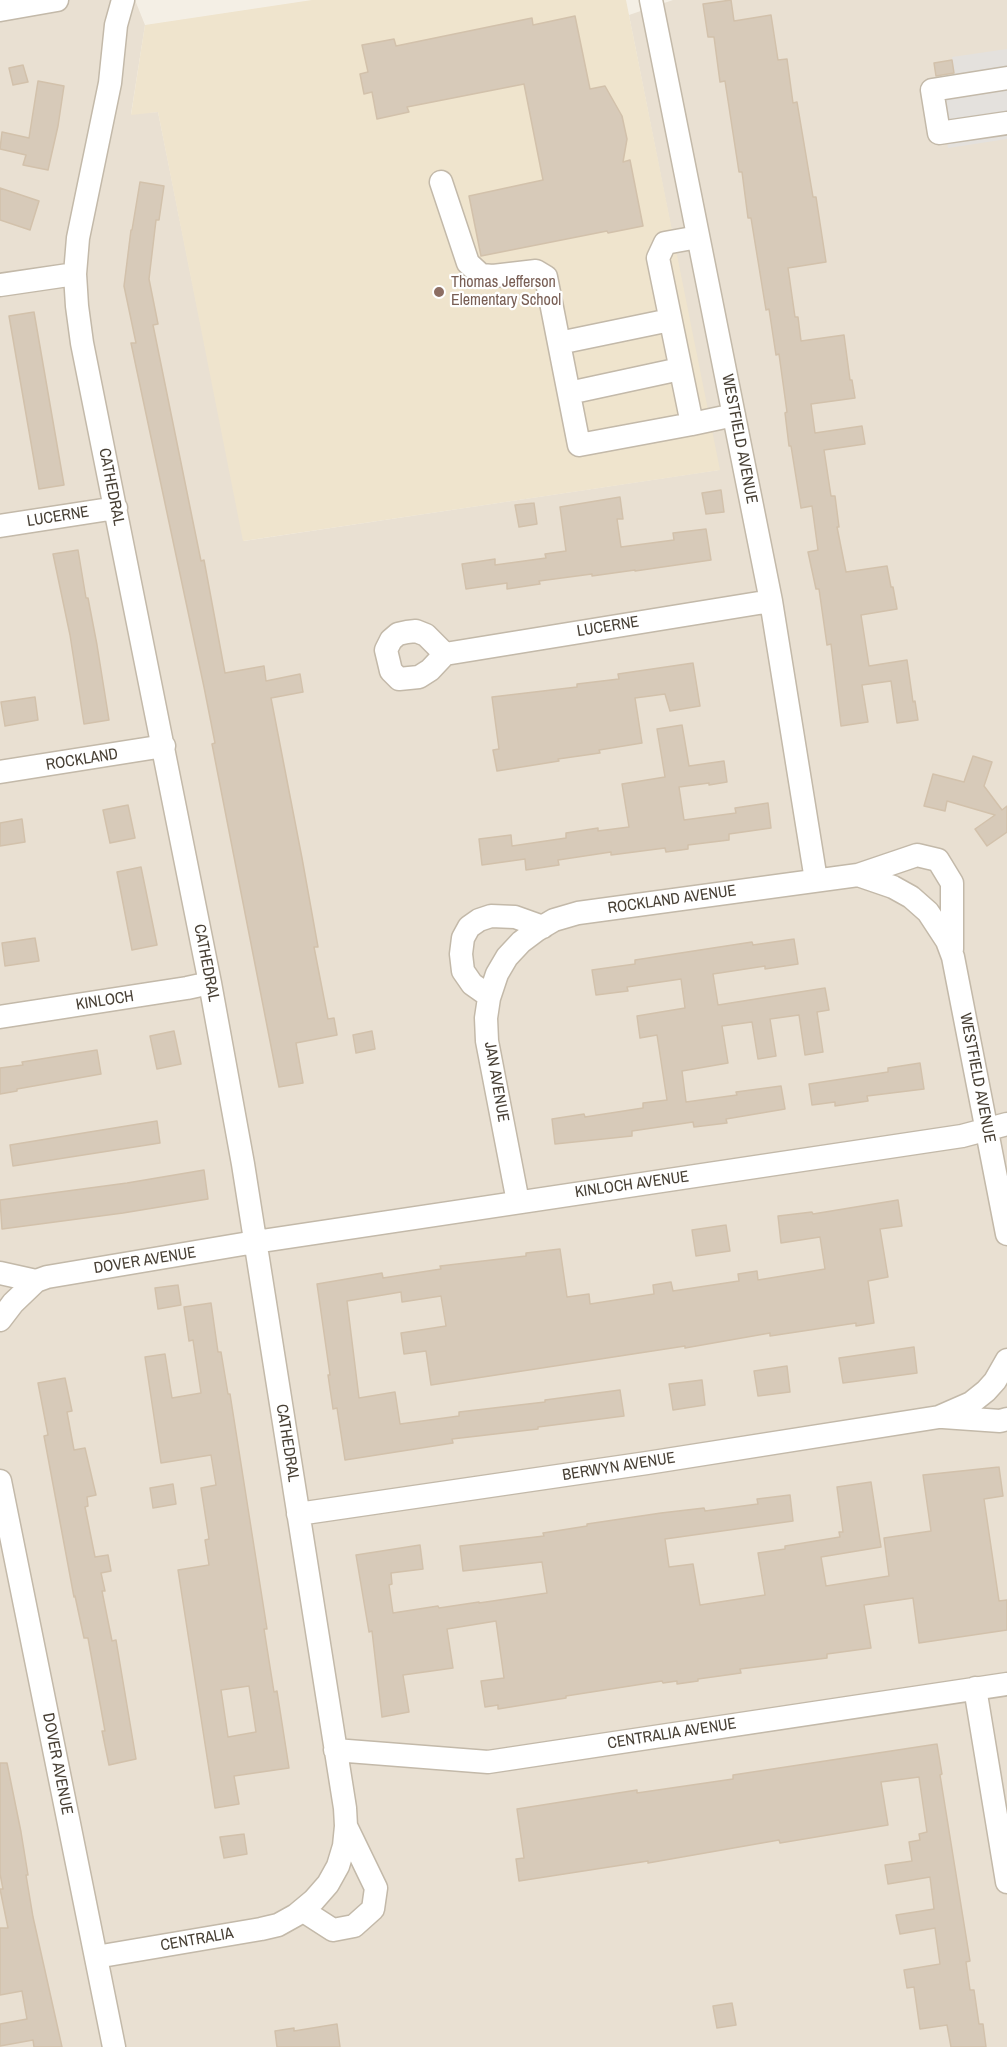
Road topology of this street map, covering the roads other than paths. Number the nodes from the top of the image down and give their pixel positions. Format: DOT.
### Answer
graph roads {
  1 [pos="57,0"];
  2 [pos="123,0"];
  3 [pos="651,0"];
  4 [pos="0,10"];
  5 [pos="1007,78"];
  6 [pos="1007,123"];
  7 [pos="441,182"];
  8 [pos="698,237"];
  9 [pos="75,274"];
  10 [pos="0,285"];
  11 [pos="670,320"];
  12 [pos="559,343"];
  13 [pos="680,369"];
  14 [pos="569,393"];
  15 [pos="734,415"];
  16 [pos="692,424"];
  17 [pos="116,508"];
  18 [pos="0,526"];
  19 [pos="771,601"];
  20 [pos="445,654"];
  21 [pos="164,746"];
  22 [pos="0,772"];
  23 [pos="938,860"];
  24 [pos="858,875"];
  25 [pos="816,880"];
  26 [pos="911,897"];
  27 [pos="543,927"];
  28 [pos="952,957"];
  29 [pos="503,964"];
  30 [pos="210,983"];
  31 [pos="489,996"];
  32 [pos="0,1017"];
  33 [pos="997,1127"];
  34 [pos="518,1202"];
  35 [pos="1007,1234"];
  36 [pos="255,1242"];
  37 [pos="0,1273"];
  38 [pos="36,1281"];
  39 [pos="0,1320"];
  40 [pos="1004,1367"];
  41 [pos="939,1417"];
  42 [pos="1007,1419"];
  43 [pos="0,1481"];
  44 [pos="298,1514"];
  45 [pos="1007,1684"];
  46 [pos="975,1688"];
  47 [pos="335,1750"];
  48 [pos="346,1826"];
  49 [pos="1007,1882"];
  50 [pos="299,1913"];
  51 [pos="96,1958"];
  52 [pos="114,2047"];
  1 -- 4 [label="street"];
  2 -- 9 [label="street, CATHEDRAL"];
  3 -- 8 [label="street, WESTFIELD AVENUE"];
  5 -- 6 [label="street"];
  7 -- 12 [label="street"];
  8 -- 11 [label="street"];
  8 -- 15 [label="street, WESTFIELD AVENUE"];
  9 -- 10 [label="street"];
  9 -- 17 [label="street, CATHEDRAL"];
  11 -- 12 [label="street"];
  11 -- 13 [label="street"];
  12 -- 14 [label="street"];
  13 -- 14 [label="street"];
  13 -- 16 [label="street"];
  14 -- 16 [label="street"];
  15 -- 16 [label="street"];
  15 -- 19 [label="street, WESTFIELD AVENUE"];
  17 -- 18 [label="street, LUCERNE"];
  17 -- 21 [label="street, CATHEDRAL"];
  19 -- 20 [label="street, LUCERNE"];
  19 -- 25 [label="street, WESTFIELD AVENUE"];
  21 -- 22 [label="street, ROCKLAND"];
  21 -- 30 [label="street, CATHEDRAL"];
  23 -- 24 [label="street, ROCKLAND AVENUE"];
  23 -- 28 [label="street, WESTFIELD AVENUE"];
  24 -- 25 [label="street, ROCKLAND AVENUE"];
  24 -- 26 [label="street, ROCKLAND AVENUE"];
  25 -- 27 [label="street, ROCKLAND AVENUE"];
  26 -- 28 [label="street, WESTFIELD AVENUE"];
  27 -- 29 [label="street, ROCKLAND AVENUE"];
  27 -- 31 [label="street"];
  28 -- 33 [label="street, WESTFIELD AVENUE"];
  29 -- 31 [label="street, JAN AVENUE"];
  30 -- 32 [label="street, KINLOCH"];
  30 -- 36 [label="street, CATHEDRAL"];
  31 -- 34 [label="street, JAN AVENUE"];
  33 -- 34 [label="street, KINLOCH AVENUE"];
  33 -- 35 [label="street, WESTFIELD AVENUE"];
  34 -- 36 [label="street, KINLOCH AVENUE"];
  36 -- 38 [label="street, DOVER AVENUE"];
  36 -- 44 [label="street, CATHEDRAL"];
  37 -- 38 [label="street, DOVER AVENUE"];
  38 -- 39 [label="street"];
  40 -- 41 [label="street, BERWYN AVENUE"];
  41 -- 42 [label="street, BERWYN AVENUE"];
  41 -- 44 [label="street, BERWYN AVENUE"];
  43 -- 51 [label="street, DOVER AVENUE"];
  44 -- 47 [label="street, CATHEDRAL"];
  45 -- 46 [label="street, CENTRALIA AVENUE"];
  46 -- 47 [label="street, CENTRALIA AVENUE"];
  46 -- 49 [label="street"];
  47 -- 48 [label="street, CATHEDRAL"];
  48 -- 50 [label="street, CATHEDRAL"];
  48 -- 50 [label="street"];
  50 -- 51 [label="street, CENTRALIA"];
  51 -- 52 [label="street, DOVER AVENUE"];
}
